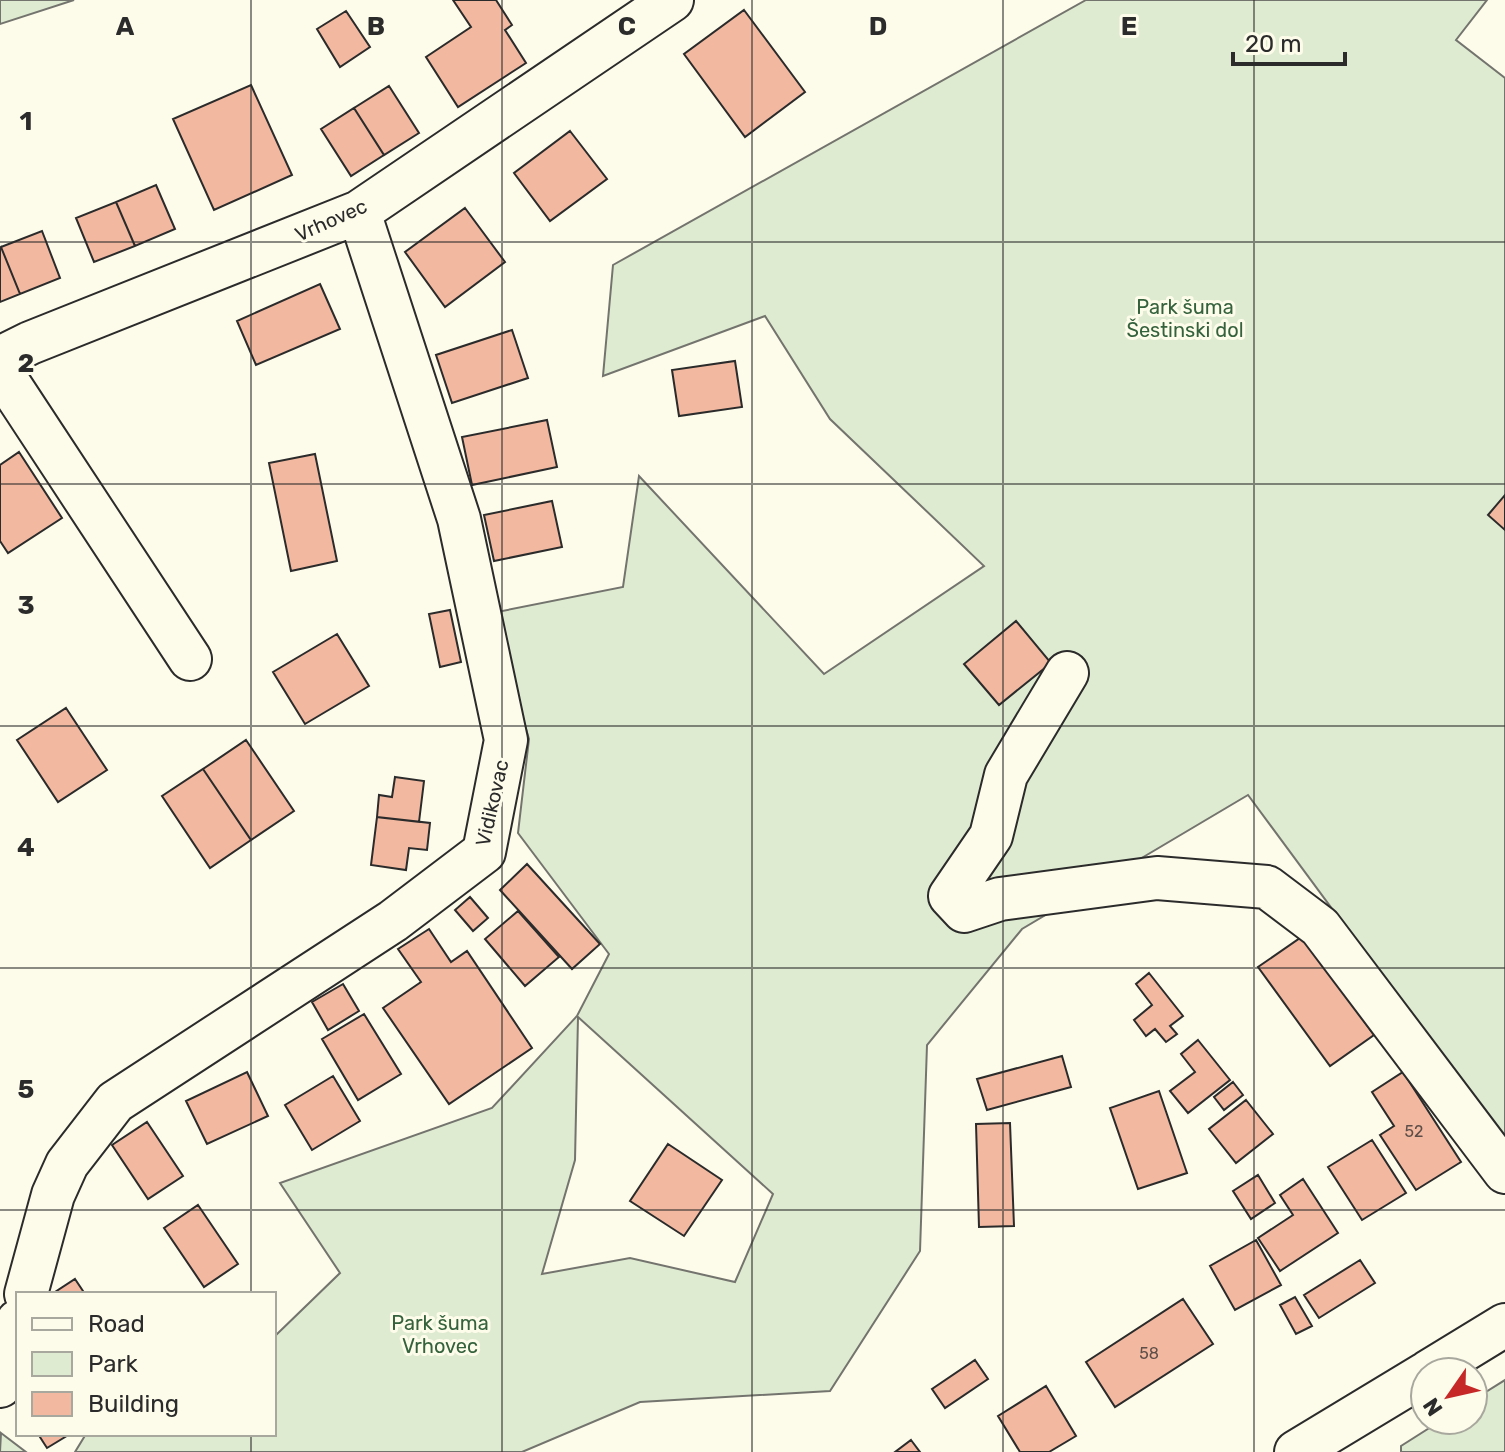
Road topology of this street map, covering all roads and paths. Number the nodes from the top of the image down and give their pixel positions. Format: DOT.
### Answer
graph roads {
  1 [pos="672,0"];
  2 [pos="359,212"];
  3 [pos="0,358"];
  4 [pos="0,370"];
  5 [pos="190,659"];
  6 [pos="1067,673"];
  7 [pos="1505,1172"];
  8 [pos="27,1292"];
  9 [pos="1505,1325"];
  10 [pos="16,1328"];
  11 [pos="1454,1356"];
  12 [pos="1409,1383"];
  13 [pos="0,1386"];
  14 [pos="1296,1452"];
  1 -- 2 [label="street, Vrhovec"];
  2 -- 3 [label="street, Vrhovec"];
  2 -- 8 [label="street, Vidikovac"];
  4 -- 5 [label="street"];
  6 -- 7 [label="street"];
  9 -- 11 [label="street"];
  10 -- 13 [label="street"];
  12 -- 14 [label="street"];
}
